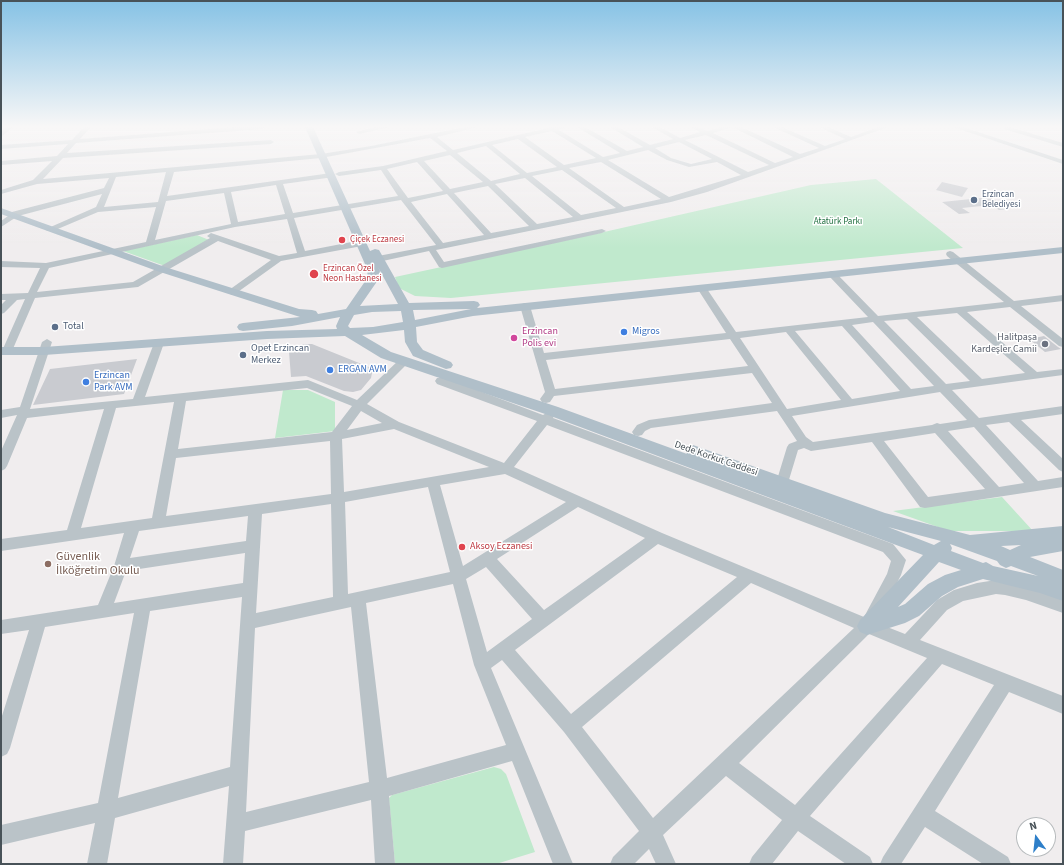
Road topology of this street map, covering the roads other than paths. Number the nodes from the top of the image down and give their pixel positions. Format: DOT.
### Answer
graph roads {
  1 [pos="49,167"];
  2 [pos="131,167"];
  3 [pos="164,167"];
  4 [pos="186,167"];
  5 [pos="332,167"];
  6 [pos="426,167"];
  7 [pos="471,167"];
  8 [pos="516,167"];
  9 [pos="616,167"];
  10 [pos="732,167"];
  11 [pos="768,167"];
  12 [pos="383,168"];
  13 [pos="564,168"];
  14 [pos="171,170"];
  15 [pos="114,174"];
  16 [pos="335,175"];
  17 [pos="526,175"];
  18 [pos="747,175"];
  19 [pos="36,182"];
  20 [pos="279,182"];
  21 [pos="489,183"];
  22 [pos="107,190"];
  23 [pos="227,190"];
  24 [pos="1,192"];
  25 [pos="448,192"];
  26 [pos="404,199"];
  27 [pos="668,200"];
  28 [pos="162,201"];
  29 [pos="350,205"];
  30 [pos="98,208"];
  31 [pos="622,209"];
  32 [pos="9,214"];
  33 [pos="290,215"];
  34 [pos="579,218"];
  35 [pos="235,225"];
  36 [pos="1,226"];
  37 [pos="535,227"];
  38 [pos="50,229"];
  39 [pos="602,231"];
  40 [pos="199,232"];
  41 [pos="489,236"];
  42 [pos="532,237"];
  43 [pos="217,238"];
  44 [pos="150,242"];
  45 [pos="1063,242"];
  46 [pos="362,243"];
  47 [pos="441,246"];
  48 [pos="431,248"];
  49 [pos="1063,250"];
  50 [pos="110,251"];
  51 [pos="302,254"];
  52 [pos="955,258"];
  53 [pos="278,259"];
  54 [pos="378,259"];
  55 [pos="1,264"];
  56 [pos="46,266"];
  57 [pos="161,269"];
  58 [pos="832,274"];
  59 [pos="702,288"];
  60 [pos="232,292"];
  61 [pos="32,295"];
  62 [pos="1,296"];
  63 [pos="14,297"];
  64 [pos="1063,298"];
  65 [pos="251,299"];
  66 [pos="1013,303"];
  67 [pos="405,306"];
  68 [pos="525,306"];
  69 [pos="1,310"];
  70 [pos="959,310"];
  71 [pos="349,311"];
  72 [pos="325,315"];
  73 [pos="909,316"];
  74 [pos="877,319"];
  75 [pos="845,323"];
  76 [pos="409,325"];
  77 [pos="264,330"];
  78 [pos="789,330"];
  79 [pos="346,331"];
  80 [pos="734,336"];
  81 [pos="159,343"];
  82 [pos="1063,344"];
  83 [pos="45,346"];
  84 [pos="5,348"];
  85 [pos="540,357"];
  86 [pos="404,361"];
  87 [pos="756,369"];
  88 [pos="1063,372"];
  89 [pos="1035,376"];
  90 [pos="441,382"];
  91 [pos="979,383"];
  92 [pos="943,388"];
  93 [pos="908,393"];
  94 [pos="181,397"];
  95 [pos="138,401"];
  96 [pos="849,403"];
  97 [pos="111,404"];
  98 [pos="359,404"];
  99 [pos="548,406"];
  100 [pos="783,409"];
  101 [pos="1063,410"];
  102 [pos="24,412"];
  103 [pos="1,414"];
  104 [pos="1011,417"];
  105 [pos="976,422"];
  106 [pos="395,425"];
  107 [pos="937,428"];
  108 [pos="638,432"];
  109 [pos="336,436"];
  110 [pos="874,437"];
  111 [pos="805,443"];
  112 [pos="170,454"];
  113 [pos="1,466"];
  114 [pos="1063,467"];
  115 [pos="506,469"];
  116 [pos="782,482"];
  117 [pos="1063,482"];
  118 [pos="433,483"];
  119 [pos="1035,486"];
  120 [pos="996,492"];
  121 [pos="338,498"];
  122 [pos="577,501"];
  123 [pos="255,510"];
  124 [pos="158,523"];
  125 [pos="133,527"];
  126 [pos="1063,533"];
  127 [pos="72,535"];
  128 [pos="657,537"];
  129 [pos="969,542"];
  130 [pos="1063,544"];
  131 [pos="1,545"];
  132 [pos="253,546"];
  133 [pos="1044,547"];
  134 [pos="936,553"];
  135 [pos="1010,557"];
  136 [pos="487,558"];
  137 [pos="121,566"];
  138 [pos="983,571"];
  139 [pos="749,576"];
  140 [pos="1058,576"];
  141 [pos="458,577"];
  142 [pos="249,589"];
  143 [pos="1063,593"];
  144 [pos="358,600"];
  145 [pos="341,602"];
  146 [pos="143,605"];
  147 [pos="1063,606"];
  148 [pos="103,612"];
  149 [pos="543,620"];
  150 [pos="39,621"];
  151 [pos="249,622"];
  152 [pos="867,626"];
  153 [pos="1,628"];
  154 [pos="907,642"];
  155 [pos="503,649"];
  156 [pos="939,656"];
  157 [pos="482,665"];
  158 [pos="1006,682"];
  159 [pos="1063,705"];
  160 [pos="570,726"];
  161 [pos="1,748"];
  162 [pos="516,751"];
  163 [pos="725,764"];
  164 [pos="239,774"];
  165 [pos="379,789"];
  166 [pos="107,811"];
  167 [pos="922,814"];
  168 [pos="796,818"];
  169 [pos="236,824"];
  170 [pos="652,832"];
  171 [pos="1,835"];
  172 [pos="97,864"];
  173 [pos="233,864"];
  174 [pos="385,864"];
  175 [pos="563,864"];
  176 [pos="620,864"];
  177 [pos="666,864"];
  178 [pos="759,864"];
  179 [pos="863,864"];
  180 [pos="890,864"];
  181 [pos="1001,864"];
  1 -- 19 [label="street"];
  2 -- 15 [label="street"];
  3 -- 14 [label="street"];
  4 -- 14 [label="street"];
  5 -- 16 [label="main road"];
  6 -- 25 [label="street"];
  7 -- 21 [label="street"];
  8 -- 17 [label="street"];
  9 -- 27 [label="street"];
  10 -- 18 [label="street"];
  11 -- 18 [label="street"];
  12 -- 16 [label="street"];
  12 -- 26 [label="street"];
  13 -- 17 [label="street"];
  13 -- 31 [label="street"];
  14 -- 28 [label="street"];
  15 -- 19 [label="street"];
  15 -- 22 [label="street"];
  16 -- 20 [label="street"];
  16 -- 29 [label="main road"];
  17 -- 21 [label="street"];
  17 -- 34 [label="street"];
  18 -- 27 [label="street"];
  19 -- 24 [label="street"];
  20 -- 23 [label="street"];
  20 -- 33 [label="street"];
  21 -- 25 [label="street"];
  21 -- 37 [label="street"];
  22 -- 30 [label="street"];
  22 -- 32 [label="street"];
  23 -- 28 [label="street"];
  23 -- 35 [label="street"];
  25 -- 26 [label="street"];
  25 -- 41 [label="street"];
  26 -- 29 [label="street"];
  26 -- 47 [label="street"];
  27 -- 31 [label="street"];
  28 -- 30 [label="street"];
  28 -- 44 [label="street"];
  29 -- 33 [label="street"];
  29 -- 46 [label="main road"];
  29 -- 54 [label="main road, Dede Korkut Caddesi"];
  30 -- 38 [label="street"];
  31 -- 34 [label="street"];
  32 -- 36 [label="street"];
  32 -- 38 [label="main road"];
  33 -- 35 [label="street"];
  33 -- 51 [label="street"];
  34 -- 37 [label="street"];
  35 -- 40 [label="street"];
  37 -- 42 [label="street"];
  38 -- 50 [label="main road"];
  39 -- 42 [label="street"];
  40 -- 43 [label="street"];
  40 -- 44 [label="street"];
  41 -- 42 [label="street"];
  41 -- 47 [label="street"];
  42 -- 48 [label="street"];
  43 -- 53 [label="street"];
  43 -- 57 [label="street"];
  44 -- 50 [label="street"];
  45 -- 52 [label="main road"];
  46 -- 51 [label="street"];
  46 -- 71 [label="main road"];
  47 -- 48 [label="street"];
  48 -- 54 [label="street"];
  49 -- 52 [label="main road"];
  50 -- 56 [label="street"];
  50 -- 57 [label="main road"];
  51 -- 53 [label="street"];
  52 -- 58 [label="main road"];
  52 -- 66 [label="street"];
  52 -- 67 [label="main road"];
  53 -- 60 [label="street"];
  54 -- 67 [label="main road, Dede Korkut Caddesi"];
  55 -- 56 [label="street"];
  56 -- 61 [label="street"];
  57 -- 60 [label="main road"];
  57 -- 61 [label="street"];
  58 -- 59 [label="main road"];
  58 -- 74 [label="street"];
  59 -- 68 [label="main road"];
  59 -- 80 [label="street"];
  60 -- 65 [label="main road"];
  61 -- 63 [label="street"];
  61 -- 84 [label="street"];
  62 -- 63 [label="street"];
  63 -- 69 [label="street"];
  64 -- 66 [label="street"];
  65 -- 72 [label="main road"];
  65 -- 77 [label="main road"];
  66 -- 70 [label="street"];
  66 -- 82 [label="street"];
  67 -- 71 [label="main road"];
  67 -- 76 [label="main road, Dede Korkut Caddesi"];
  68 -- 76 [label="main road"];
  68 -- 85 [label="street"];
  70 -- 73 [label="street"];
  70 -- 89 [label="street"];
  71 -- 72 [label="main road"];
  71 -- 79 [label="main road"];
  72 -- 77 [label="main road"];
  73 -- 74 [label="street"];
  73 -- 91 [label="street"];
  74 -- 75 [label="street"];
  74 -- 92 [label="street"];
  75 -- 78 [label="street"];
  75 -- 93 [label="street"];
  76 -- 79 [label="main road"];
  76 -- 99 [label="main road, Dede Korkut Caddesi"];
  77 -- 79 [label="main road"];
  77 -- 81 [label="main road"];
  77 -- 83 [label="main road"];
  78 -- 80 [label="street"];
  78 -- 96 [label="street"];
  79 -- 86 [label="main road, Dede Korkut Caddesi"];
  80 -- 85 [label="street"];
  80 -- 87 [label="street"];
  81 -- 83 [label="main road"];
  81 -- 95 [label="street"];
  83 -- 84 [label="main road"];
  83 -- 102 [label="street"];
  85 -- 99 [label="street"];
  86 -- 98 [label="street"];
  86 -- 99 [label="main road, Dede Korkut Caddesi"];
  87 -- 99 [label="street"];
  87 -- 100 [label="street"];
  88 -- 89 [label="street"];
  89 -- 91 [label="street"];
  90 -- 99 [label="street"];
  91 -- 92 [label="street"];
  92 -- 93 [label="street"];
  92 -- 105 [label="street"];
  93 -- 96 [label="street"];
  94 -- 95 [label="street"];
  94 -- 98 [label="street"];
  94 -- 112 [label="street"];
  95 -- 97 [label="street"];
  96 -- 100 [label="street"];
  97 -- 102 [label="street"];
  97 -- 127 [label="street"];
  98 -- 106 [label="street"];
  98 -- 109 [label="street"];
  99 -- 108 [label="main road, Dede Korkut Caddesi"];
  99 -- 115 [label="street"];
  99 -- 134 [label="main road, Dede Korkut Caddesi"];
  99 -- 152 [label="street"];
  100 -- 108 [label="street"];
  100 -- 111 [label="street"];
  101 -- 104 [label="street"];
  102 -- 103 [label="street"];
  102 -- 113 [label="street"];
  104 -- 105 [label="street"];
  104 -- 114 [label="street"];
  105 -- 107 [label="street"];
  105 -- 119 [label="street"];
  106 -- 109 [label="street"];
  106 -- 115 [label="street"];
  107 -- 110 [label="street"];
  107 -- 120 [label="street"];
  108 -- 116 [label="main road, Dede Korkut Caddesi"];
  109 -- 112 [label="street"];
  109 -- 121 [label="street"];
  110 -- 111 [label="street"];
  110 -- 120 [label="street"];
  111 -- 116 [label="street"];
  112 -- 124 [label="street"];
  115 -- 118 [label="street"];
  115 -- 122 [label="street"];
  116 -- 129 [label="main road, Dede Korkut Caddesi"];
  117 -- 119 [label="street"];
  118 -- 121 [label="street"];
  118 -- 141 [label="street"];
  119 -- 120 [label="street"];
  121 -- 123 [label="street"];
  121 -- 145 [label="street"];
  122 -- 128 [label="street"];
  122 -- 136 [label="street"];
  123 -- 124 [label="street"];
  123 -- 132 [label="street"];
  124 -- 125 [label="street"];
  125 -- 127 [label="street"];
  125 -- 137 [label="street"];
  126 -- 129 [label="main road"];
  127 -- 131 [label="street"];
  128 -- 139 [label="street"];
  128 -- 149 [label="street"];
  129 -- 134 [label="main road"];
  129 -- 135 [label="main road, Dede Korkut Caddesi"];
  130 -- 133 [label="main road"];
  132 -- 137 [label="street"];
  132 -- 142 [label="street"];
  133 -- 135 [label="main road"];
  133 -- 140 [label="main road"];
  134 -- 138 [label="main road, Dede Korkut Caddesi"];
  134 -- 152 [label="main road"];
  135 -- 138 [label="main road"];
  135 -- 140 [label="main road, Dede Korkut Caddesi"];
  136 -- 141 [label="street"];
  136 -- 149 [label="street"];
  137 -- 148 [label="street"];
  138 -- 143 [label="main road, Dede Korkut Caddesi"];
  138 -- 152 [label="main road"];
  139 -- 152 [label="street"];
  139 -- 160 [label="street"];
  141 -- 144 [label="street"];
  141 -- 157 [label="street"];
  142 -- 146 [label="street"];
  142 -- 151 [label="street"];
  144 -- 145 [label="street"];
  144 -- 165 [label="street"];
  145 -- 151 [label="street"];
  146 -- 148 [label="street"];
  146 -- 166 [label="street"];
  147 -- 154 [label="street"];
  148 -- 150 [label="street"];
  149 -- 155 [label="street"];
  150 -- 153 [label="street"];
  150 -- 161 [label="street"];
  151 -- 164 [label="street"];
  152 -- 154 [label="street"];
  152 -- 163 [label="street"];
  154 -- 156 [label="street"];
  155 -- 157 [label="street"];
  155 -- 160 [label="street"];
  156 -- 158 [label="street"];
  156 -- 168 [label="street"];
  157 -- 162 [label="street"];
  158 -- 159 [label="street"];
  158 -- 167 [label="street"];
  160 -- 170 [label="street"];
  162 -- 165 [label="street"];
  162 -- 175 [label="street"];
  163 -- 168 [label="street"];
  163 -- 170 [label="street"];
  164 -- 166 [label="street"];
  164 -- 169 [label="street"];
  165 -- 169 [label="street"];
  165 -- 174 [label="street"];
  166 -- 171 [label="street"];
  166 -- 172 [label="street"];
  167 -- 180 [label="street"];
  167 -- 181 [label="street"];
  168 -- 178 [label="street"];
  168 -- 179 [label="street"];
  169 -- 173 [label="street"];
  170 -- 176 [label="street"];
  170 -- 177 [label="street"];
}
